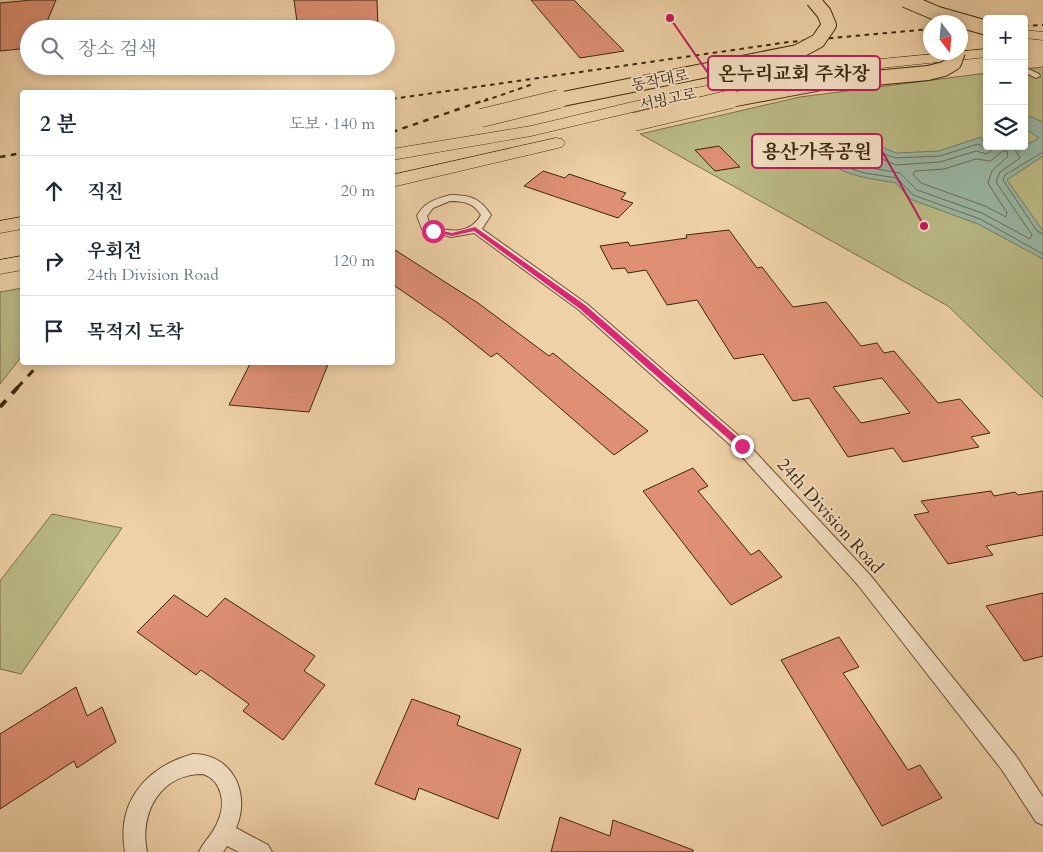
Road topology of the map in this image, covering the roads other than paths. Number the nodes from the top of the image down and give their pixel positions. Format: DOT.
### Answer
graph roads {
  1 [pos="813,0"];
  2 [pos="905,0"];
  3 [pos="892,5"];
  4 [pos="915,20"];
  5 [pos="983,27"];
  6 [pos="1028,34"];
  7 [pos="1043,36"];
  8 [pos="983,53"];
  9 [pos="957,60"];
  10 [pos="1028,71"];
  11 [pos="1036,76"];
  12 [pos="464,122"];
  13 [pos="428,131"];
  14 [pos="530,132"];
  15 [pos="395,139"];
  16 [pos="395,154"];
  17 [pos="395,179"];
  18 [pos="395,179"];
  19 [pos="20,223"];
  20 [pos="0,228"];
  21 [pos="475,229"];
  22 [pos="20,263"];
  23 [pos="0,267"];
  24 [pos="1043,814"];
  25 [pos="224,833"];
  26 [pos="136,852"];
  27 [pos="210,852"];
  28 [pos="261,852"];
  1 -- 12 [label="main road, 동작대로, bridge"];
  2 -- 5 [label="main road, bridge"];
  3 -- 4 [label="main road"];
  6 -- 7 [label="main road"];
  8 -- 14 [label="main road, 서빙고로"];
  9 -- 17 [label="main road, bridge"];
  10 -- 11 [label="lane"];
  13 -- 15 [label="main road"];
  14 -- 16 [label="main road, 서빙고로"];
  14 -- 18 [label="main road, 서빙고로"];
  19 -- 20 [label="main road"];
  21 -- 21 [label="lane"];
  21 -- 24 [label="lane, 24th Division Road"];
  22 -- 23 [label="main road"];
  25 -- 26 [label="lane"];
  25 -- 27 [label="lane"];
  25 -- 28 [label="lane"];
}
